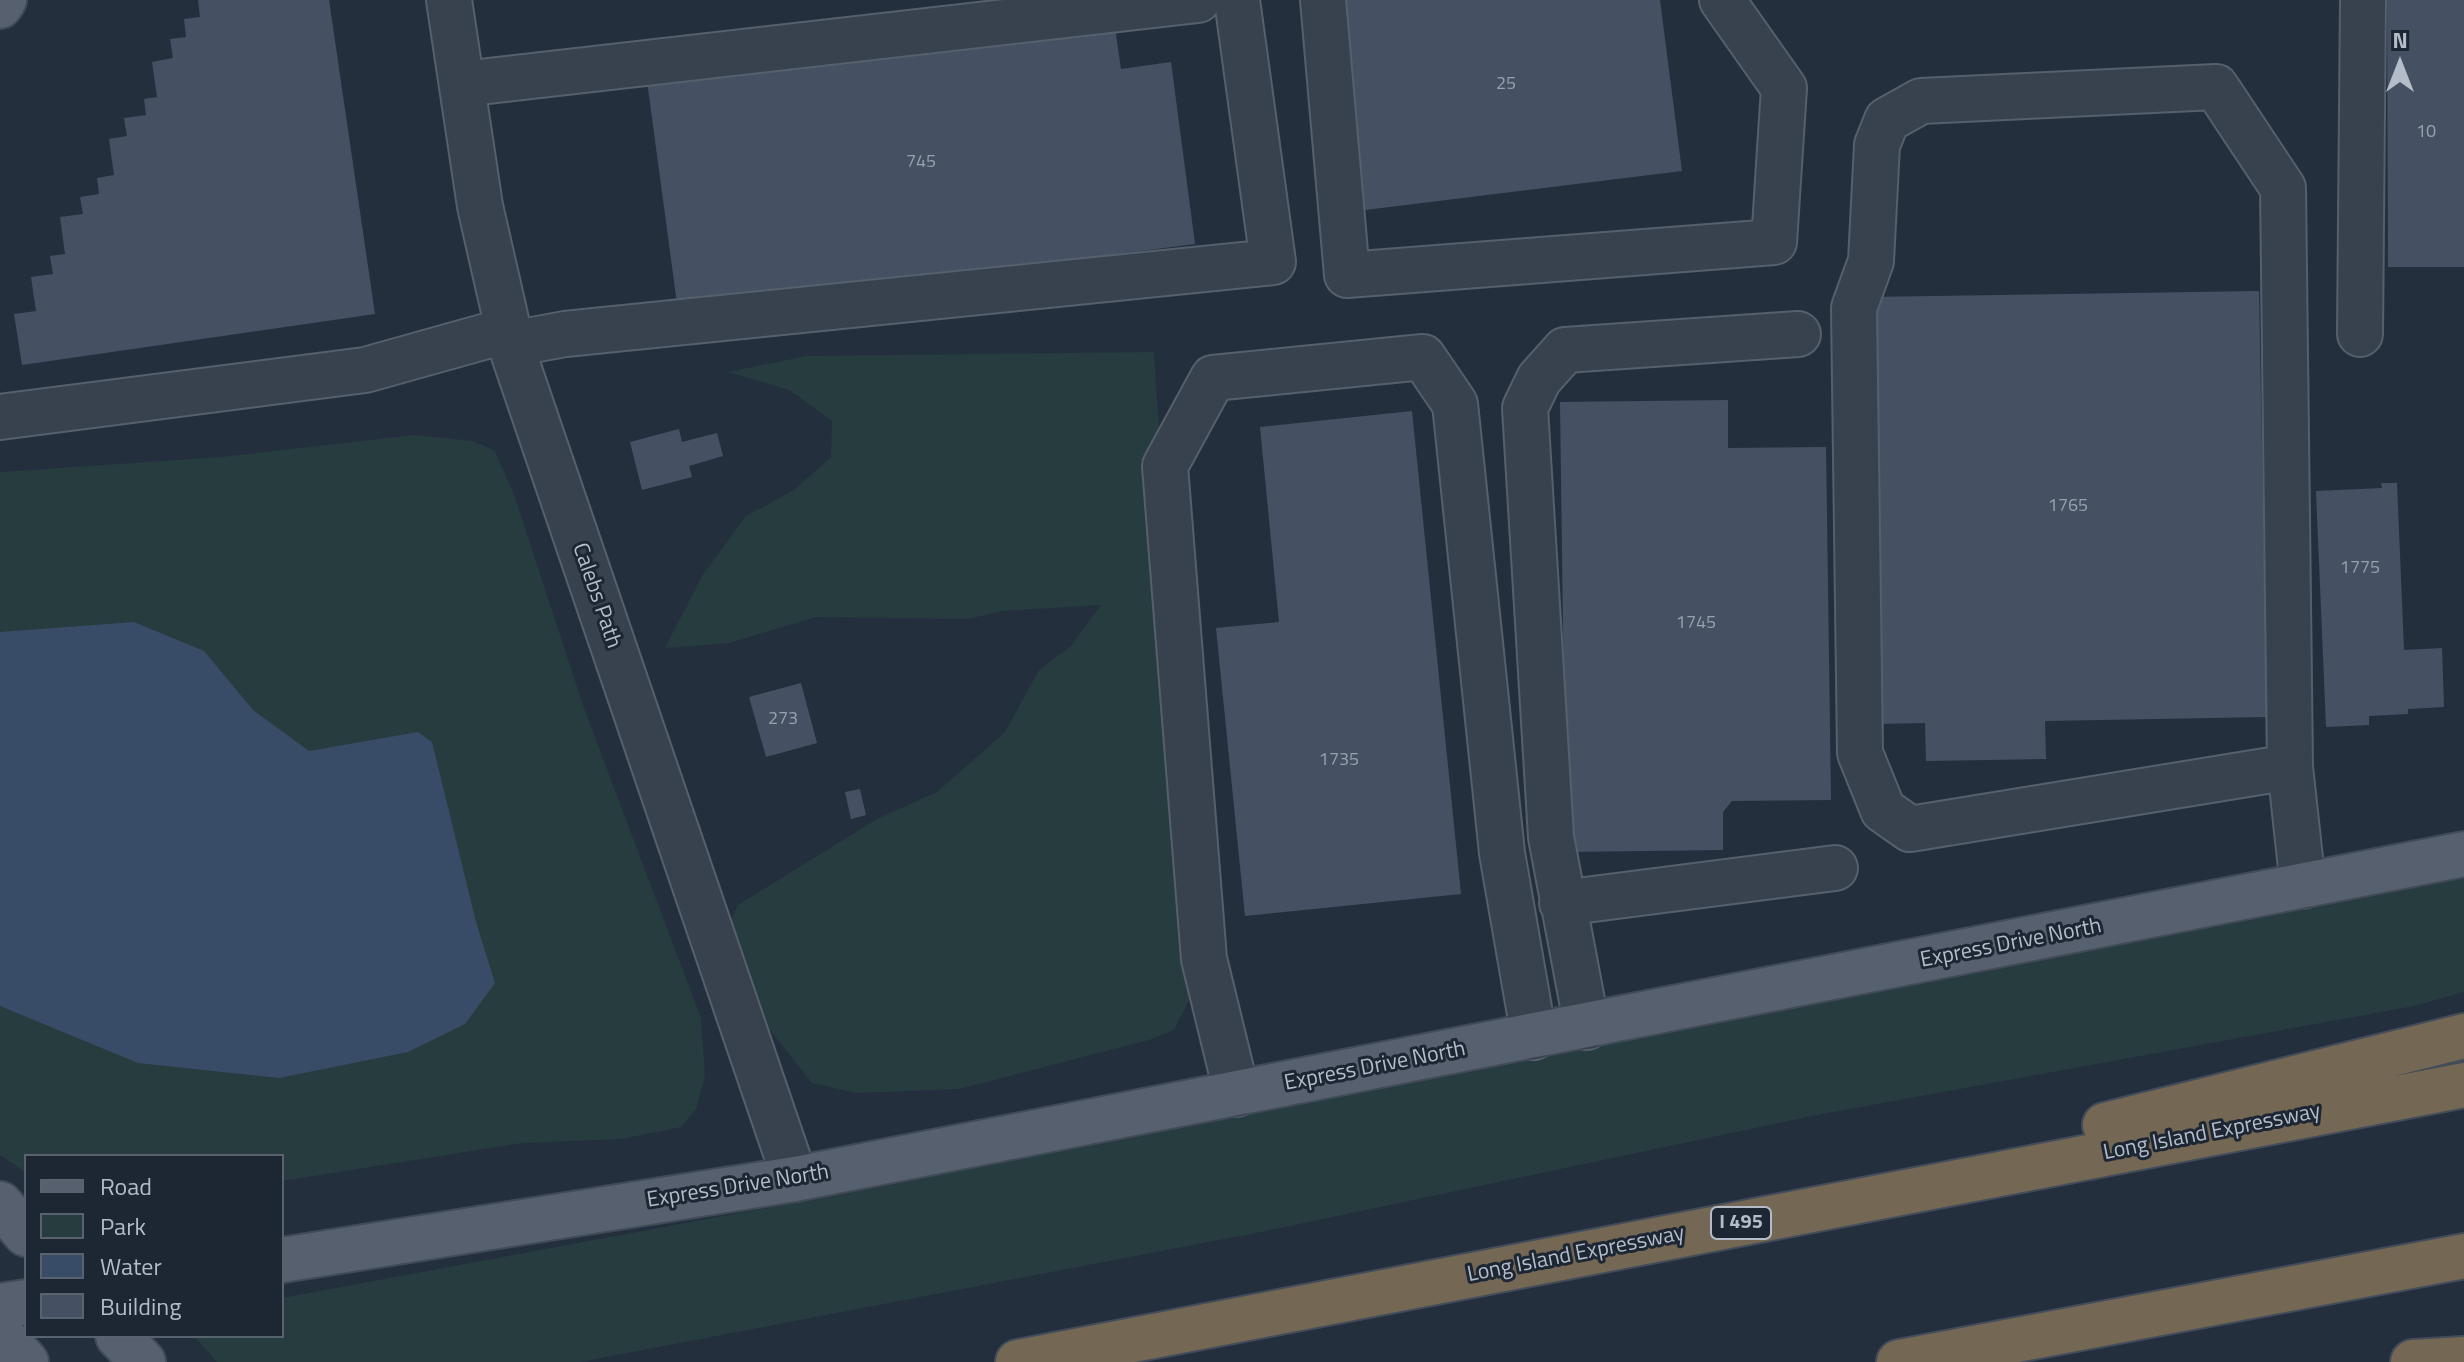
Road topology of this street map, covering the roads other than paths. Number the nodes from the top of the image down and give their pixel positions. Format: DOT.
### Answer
graph roads {
  1 [pos="4,0"];
  2 [pos="449,0"];
  3 [pos="1198,0"];
  4 [pos="1237,0"];
  5 [pos="1323,0"];
  6 [pos="1722,0"];
  7 [pos="2363,0"];
  8 [pos="0,6"];
  9 [pos="462,84"];
  10 [pos="1798,334"];
  11 [pos="2360,334"];
  12 [pos="510,337"];
  13 [pos="0,417"];
  14 [pos="2290,767"];
  15 [pos="2464,854"];
  16 [pos="1835,868"];
  17 [pos="2303,886"];
  18 [pos="1562,903"];
  19 [pos="1587,1027"];
  20 [pos="2464,1036"];
  21 [pos="1534,1037"];
  22 [pos="2464,1085"];
  23 [pos="1237,1094"];
  24 [pos="795,1179"];
  25 [pos="0,1204"];
  26 [pos="24,1232"];
  27 [pos="1576,1255"];
  28 [pos="2464,1256"];
  29 [pos="284,1260"];
  30 [pos="24,1302"];
  31 [pos="0,1306"];
  32 [pos="120,1338"];
  33 [pos="2464,1359"];
  34 [pos="143,1362"];
  35 [pos="1018,1362"];
  36 [pos="1899,1362"];
  37 [pos="2413,1362"];
  1 -- 8 [label="main road"];
  2 -- 9 [label="street, Calebs Path"];
  3 -- 9 [label="street"];
  4 -- 12 [label="street"];
  5 -- 6 [label="street"];
  7 -- 11 [label="street"];
  9 -- 12 [label="street, Calebs Path"];
  10 -- 18 [label="street"];
  12 -- 13 [label="street"];
  12 -- 24 [label="street, Calebs Path"];
  14 -- 14 [label="street"];
  14 -- 17 [label="street"];
  15 -- 17 [label="main road, Express Drive North"];
  16 -- 18 [label="street"];
  17 -- 19 [label="main road, Express Drive North"];
  18 -- 19 [label="street"];
  19 -- 21 [label="main road, Express Drive North"];
  20 -- 27 [label="highway"];
  21 -- 23 [label="main road, Express Drive North"];
  21 -- 23 [label="street"];
  22 -- 27 [label="highway, Long Island Expressway / I 495"];
  23 -- 24 [label="main road, Express Drive North"];
  24 -- 29 [label="main road, Express Drive North"];
  25 -- 26 [label="main road"];
  27 -- 35 [label="highway, Long Island Expressway / I 495"];
  28 -- 36 [label="highway"];
  30 -- 31 [label="main road"];
  32 -- 34 [label="main road"];
  33 -- 37 [label="highway"];
}
